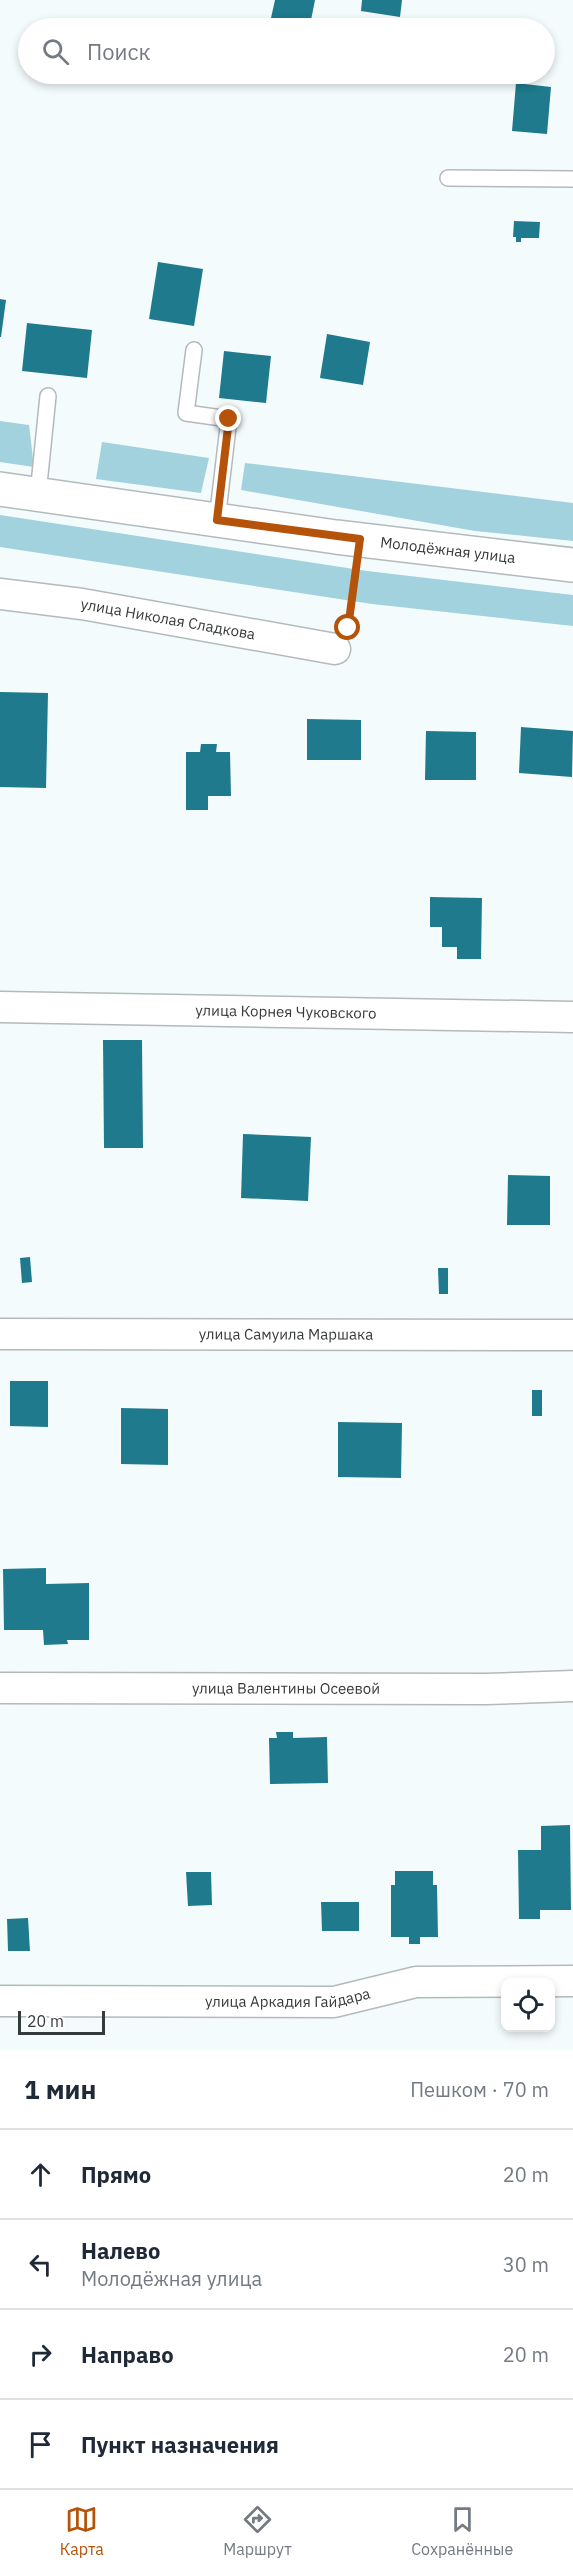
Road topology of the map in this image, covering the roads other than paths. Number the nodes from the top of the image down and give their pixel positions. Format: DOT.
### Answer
graph roads {
  1 [pos="448,178"];
  2 [pos="573,179"];
  3 [pos="194,350"];
  4 [pos="48,396"];
  5 [pos="0,489"];
  6 [pos="38,494"];
  7 [pos="217,520"];
  8 [pos="573,565"];
  9 [pos="0,594"];
  10 [pos="342,638"];
  11 [pos="0,1007"];
  12 [pos="573,1017"];
  13 [pos="0,1334"];
  14 [pos="573,1335"];
  15 [pos="573,1686"];
  16 [pos="0,1688"];
  17 [pos="573,1981"];
  18 [pos="0,2001"];
  1 -- 2 [label="lane"];
  3 -- 7 [label="lane"];
  4 -- 6 [label="lane"];
  5 -- 6 [label="street, Молодёжная улица"];
  6 -- 7 [label="street, Молодёжная улица"];
  7 -- 8 [label="street, Молодёжная улица"];
  9 -- 10 [label="street, улица Николая Сладкова"];
  11 -- 12 [label="street, улица Корнея Чуковского"];
  13 -- 14 [label="street, улица Самуила Маршака"];
  15 -- 16 [label="street, улица Валентины Осеевой"];
  17 -- 18 [label="street, улица Аркадия Гайдара"];
}
